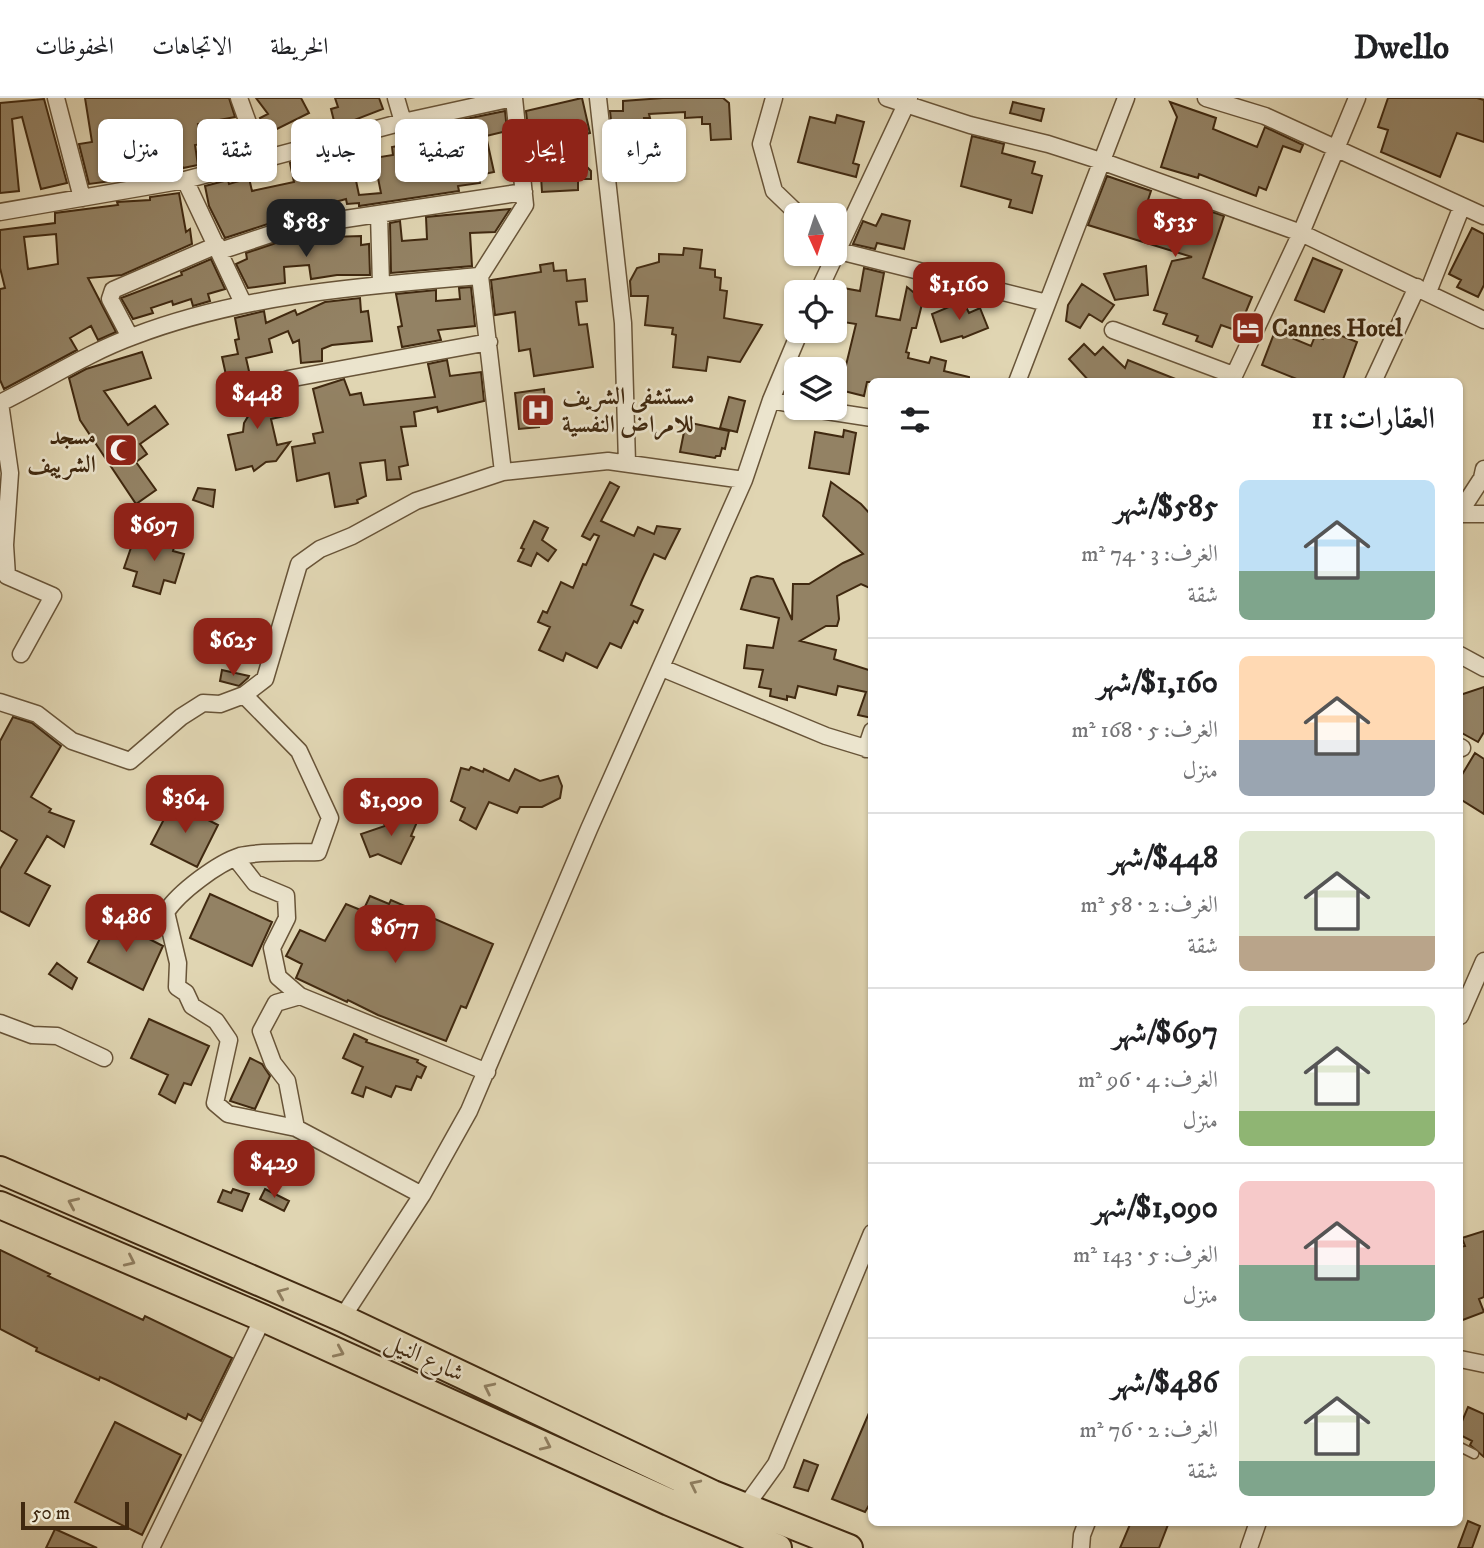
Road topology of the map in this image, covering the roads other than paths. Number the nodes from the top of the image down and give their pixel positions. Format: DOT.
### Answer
graph roads {
  1 [pos="56,98"];
  2 [pos="239,98"];
  3 [pos="396,98"];
  4 [pos="514,98"];
  5 [pos="598,98"];
  6 [pos="774,98"];
  7 [pos="887,98"];
  8 [pos="1126,98"];
  9 [pos="1206,98"];
  10 [pos="1357,98"];
  11 [pos="489,100"];
  12 [pos="908,102"];
  13 [pos="247,119"];
  14 [pos="402,119"];
  15 [pos="415,119"];
  16 [pos="395,124"];
  17 [pos="1337,147"];
  18 [pos="277,155"];
  19 [pos="1101,160"];
  20 [pos="197,177"];
  21 [pos="185,180"];
  22 [pos="524,191"];
  23 [pos="82,198"];
  24 [pos="786,203"];
  25 [pos="1462,206"];
  26 [pos="0,212"];
  27 [pos="379,214"];
  28 [pos="1484,216"];
  29 [pos="847,227"];
  30 [pos="1301,233"];
  31 [pos="218,248"];
  32 [pos="847,254"];
  33 [pos="480,276"];
  34 [pos="381,285"];
  35 [pos="1422,290"];
  36 [pos="243,303"];
  37 [pos="1048,303"];
  38 [pos="1484,320"];
  39 [pos="1113,330"];
  40 [pos="130,337"];
  41 [pos="489,342"];
  42 [pos="795,343"];
  43 [pos="1019,378"];
  44 [pos="1232,378"];
  45 [pos="1375,378"];
  46 [pos="288,379"];
  47 [pos="771,400"];
  48 [pos="0,403"];
  49 [pos="784,403"];
  50 [pos="847,414"];
  51 [pos="868,417"];
  52 [pos="627,463"];
  53 [pos="1484,469"];
  54 [pos="503,472"];
  55 [pos="744,480"];
  56 [pos="1463,508"];
  57 [pos="1463,513"];
  58 [pos="1484,514"];
  59 [pos="21,654"];
  60 [pos="1463,657"];
  61 [pos="662,668"];
  62 [pos="1484,668"];
  63 [pos="244,695"];
  64 [pos="0,702"];
  65 [pos="868,750"];
  66 [pos="241,856"];
  67 [pos="1484,961"];
  68 [pos="300,996"];
  69 [pos="1463,1009"];
  70 [pos="0,1023"];
  71 [pos="104,1058"];
  72 [pos="486,1072"];
  73 [pos="296,1128"];
  74 [pos="0,1170"];
  75 [pos="422,1195"];
  76 [pos="0,1205"];
  77 [pos="868,1243"];
  78 [pos="263,1318"];
  79 [pos="342,1318"];
  80 [pos="1463,1360"];
  81 [pos="1484,1364"];
  82 [pos="1463,1448"];
  83 [pos="1474,1454"];
  84 [pos="745,1507"];
  85 [pos="1085,1526"];
  86 [pos="1256,1526"];
  87 [pos="151,1548"];
  88 [pos="778,1548"];
  89 [pos="849,1548"];
  90 [pos="1081,1548"];
  91 [pos="1248,1548"];
  1 -- 23 [label="street"];
  2 -- 13 [label="street"];
  3 -- 14 [label="street"];
  4 -- 11 [label="street"];
  4 -- 22 [label="street"];
  5 -- 52 [label="street"];
  6 -- 24 [label="street"];
  7 -- 12 [label="street"];
  8 -- 19 [label="street"];
  9 -- 17 [label="street"];
  10 -- 17 [label="street"];
  11 -- 15 [label="street"];
  12 -- 19 [label="street"];
  12 -- 29 [label="street"];
  16 -- 18 [label="street"];
  17 -- 25 [label="street"];
  17 -- 30 [label="street"];
  19 -- 30 [label="street"];
  19 -- 37 [label="street"];
  20 -- 21 [label="street"];
  21 -- 23 [label="street"];
  21 -- 31 [label="street"];
  22 -- 27 [label="street"];
  22 -- 33 [label="street"];
  23 -- 26 [label="street"];
  25 -- 28 [label="street"];
  25 -- 35 [label="street"];
  27 -- 31 [label="street"];
  27 -- 34 [label="street"];
  30 -- 35 [label="street"];
  30 -- 44 [label="street"];
  31 -- 36 [label="street"];
  31 -- 40 [label="street"];
  32 -- 37 [label="street"];
  33 -- 34 [label="street"];
  33 -- 41 [label="street"];
  34 -- 36 [label="street"];
  35 -- 38 [label="street"];
  35 -- 45 [label="street"];
  36 -- 40 [label="street"];
  37 -- 43 [label="street"];
  39 -- 44 [label="street"];
  40 -- 48 [label="street"];
  41 -- 46 [label="street"];
  41 -- 54 [label="street"];
  42 -- 47 [label="street"];
  47 -- 49 [label="street"];
  47 -- 55 [label="street"];
  48 -- 59 [label="street"];
  50 -- 51 [label="street"];
  52 -- 54 [label="street"];
  52 -- 55 [label="street"];
  53 -- 56 [label="street"];
  54 -- 63 [label="street"];
  55 -- 61 [label="street"];
  57 -- 58 [label="street"];
  60 -- 62 [label="street"];
  61 -- 65 [label="street"];
  61 -- 72 [label="street"];
  63 -- 64 [label="street"];
  63 -- 66 [label="street"];
  66 -- 68 [label="street"];
  66 -- 73 [label="street"];
  67 -- 69 [label="street"];
  68 -- 72 [label="street"];
  68 -- 73 [label="street"];
  70 -- 71 [label="street"];
  72 -- 75 [label="street"];
  73 -- 75 [label="street"];
  79 -- 74 [label="main road, شارع النيل, one-way"];
  75 -- 79 [label="street"];
  76 -- 78 [label="main road, شارع النيل, one-way"];
  77 -- 84 [label="street"];
  78 -- 87 [label="street"];
  78 -- 88 [label="main road, شارع النيل, one-way"];
  84 -- 79 [label="main road, شارع النيل, one-way"];
  80 -- 81 [label="street"];
  82 -- 83 [label="lane"];
  84 -- 89 [label="main road, شارع النيل"];
  85 -- 90 [label="street"];
  86 -- 91 [label="street"];
}
